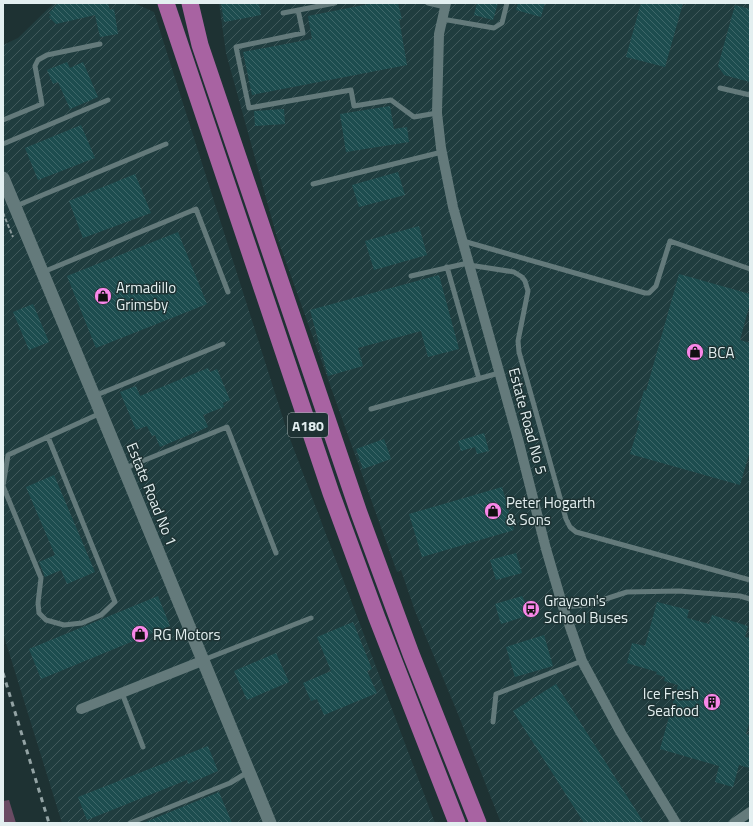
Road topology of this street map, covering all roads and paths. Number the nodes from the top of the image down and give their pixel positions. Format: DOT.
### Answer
graph roads {
  1 [pos="166,3"];
  2 [pos="190,3"];
  3 [pos="335,3"];
  4 [pos="428,3"];
  5 [pos="508,3"];
  6 [pos="312,5"];
  7 [pos="445,5"];
  8 [pos="298,10"];
  9 [pos="283,13"];
  10 [pos="442,19"];
  11 [pos="100,44"];
  12 [pos="720,88"];
  13 [pos="750,95"];
  14 [pos="108,100"];
  15 [pos="438,113"];
  16 [pos="3,120"];
  17 [pos="3,144"];
  18 [pos="166,144"];
  19 [pos="442,152"];
  20 [pos="3,178"];
  21 [pos="313,184"];
  22 [pos="15,206"];
  23 [pos="462,242"];
  24 [pos="469,264"];
  25 [pos="447,267"];
  26 [pos="750,269"];
  27 [pos="42,272"];
  28 [pos="410,276"];
  29 [pos="228,292"];
  30 [pos="223,344"];
  31 [pos="499,373"];
  32 [pos="479,379"];
  33 [pos="94,396"];
  34 [pos="371,409"];
  35 [pos="101,413"];
  36 [pos="48,437"];
  37 [pos="124,468"];
  38 [pos="276,553"];
  39 [pos="750,580"];
  40 [pos="750,599"];
  41 [pos="564,607"];
  42 [pos="311,618"];
  43 [pos="202,661"];
  44 [pos="582,661"];
  45 [pos="122,693"];
  46 [pos="81,709"];
  47 [pos="493,722"];
  48 [pos="143,747"];
  49 [pos="248,772"];
  50 [pos="750,812"];
  51 [pos="130,823"];
  52 [pos="270,823"];
  53 [pos="457,823"];
  54 [pos="478,823"];
  55 [pos="676,823"];
  56 [pos="734,823"];
  1 -- 53 [label="highway, A180"];
  2 -- 54 [label="highway, A180"];
  3 -- 6 [label="lane"];
  4 -- 7 [label="lane"];
  5 -- 10 [label="lane"];
  6 -- 8 [label="lane"];
  7 -- 10 [label="street, Estate Road No 5"];
  8 -- 9 [label="lane"];
  8 -- 15 [label="lane"];
  10 -- 15 [label="street, Estate Road No 5"];
  11 -- 16 [label="lane"];
  12 -- 13 [label="lane"];
  14 -- 17 [label="lane"];
  15 -- 19 [label="street, Estate Road No 5"];
  18 -- 22 [label="lane"];
  19 -- 21 [label="lane"];
  19 -- 23 [label="street, Estate Road No 5"];
  20 -- 22 [label="street, Estate Road No 1"];
  22 -- 27 [label="street, Estate Road No 1"];
  23 -- 24 [label="street, Estate Road No 5"];
  23 -- 26 [label="lane"];
  24 -- 25 [label="lane"];
  24 -- 31 [label="street, Estate Road No 5"];
  24 -- 39 [label="lane"];
  25 -- 28 [label="lane"];
  25 -- 32 [label="lane"];
  27 -- 29 [label="lane"];
  27 -- 33 [label="street, Estate Road No 1"];
  30 -- 33 [label="lane"];
  31 -- 32 [label="lane"];
  31 -- 41 [label="street, Estate Road No 5"];
  32 -- 34 [label="lane"];
  33 -- 35 [label="street, Estate Road No 1"];
  35 -- 36 [label="lane"];
  35 -- 37 [label="street, Estate Road No 1"];
  36 -- 36 [label="lane"];
  37 -- 38 [label="lane"];
  37 -- 43 [label="street, Estate Road No 1"];
  40 -- 41 [label="lane"];
  41 -- 44 [label="street, Estate Road No 5"];
  42 -- 43 [label="lane"];
  43 -- 45 [label="street"];
  43 -- 49 [label="street, Estate Road No 1"];
  44 -- 47 [label="lane"];
  44 -- 55 [label="street, Estate Road No 5"];
  45 -- 46 [label="street"];
  45 -- 48 [label="lane"];
  49 -- 51 [label="lane"];
  49 -- 52 [label="street, Estate Road No 1"];
  50 -- 56 [label="street"];
}
